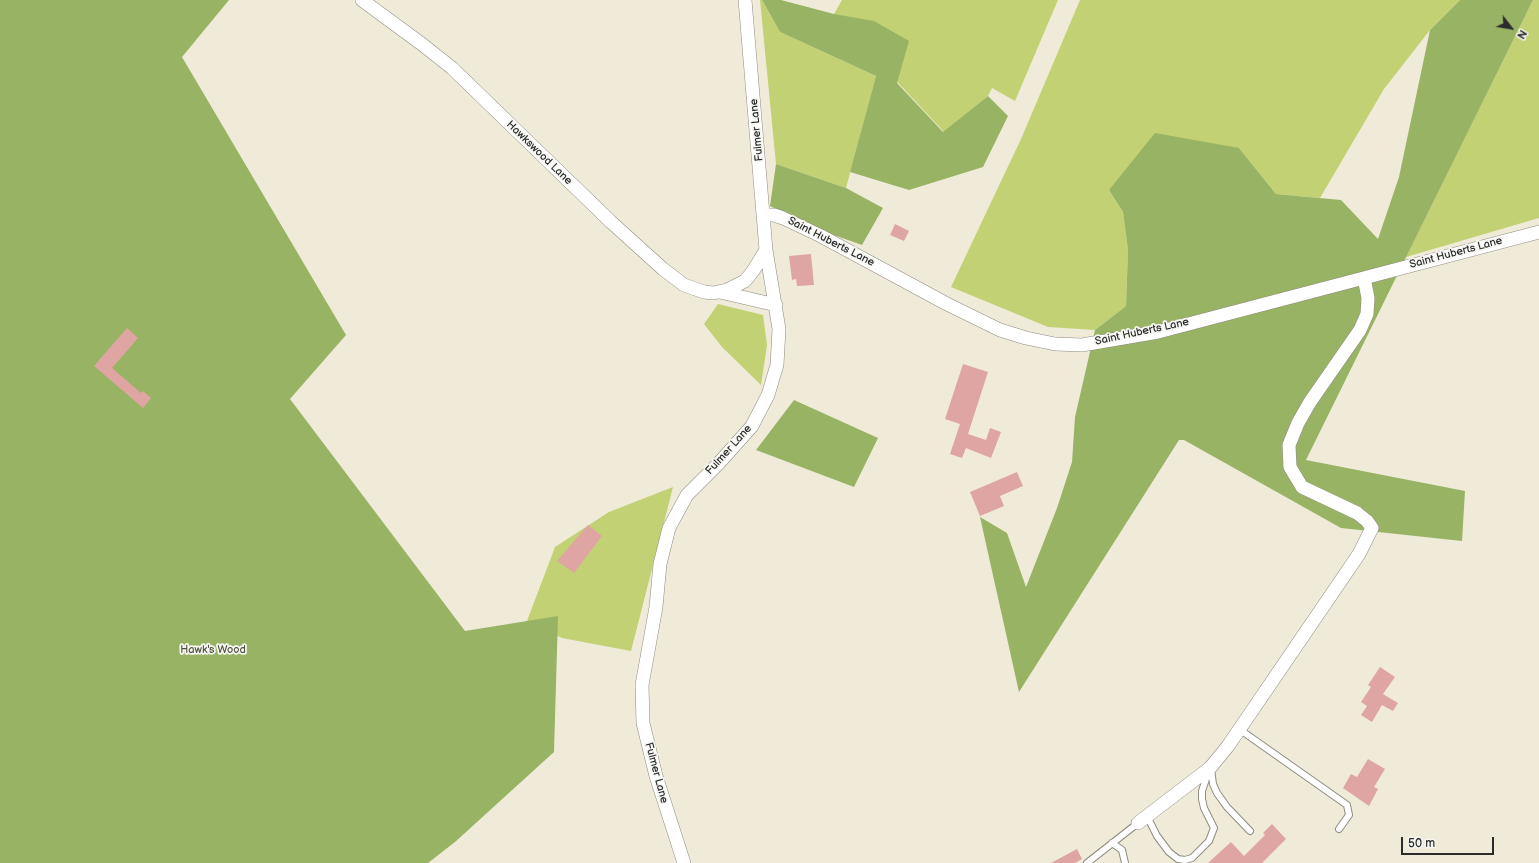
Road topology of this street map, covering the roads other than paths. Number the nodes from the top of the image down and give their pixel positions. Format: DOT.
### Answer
graph roads {
  1 [pos="362,0"];
  2 [pos="745,0"];
  3 [pos="764,215"];
  4 [pos="1539,232"];
  5 [pos="766,250"];
  6 [pos="1364,278"];
  7 [pos="720,292"];
  8 [pos="776,305"];
  9 [pos="1240,729"];
  10 [pos="1210,768"];
  11 [pos="1142,819"];
  12 [pos="1339,828"];
  13 [pos="1250,831"];
  14 [pos="1112,843"];
  15 [pos="684,863"];
  16 [pos="1087,863"];
  17 [pos="1125,863"];
  1 -- 7 [label="street, Hawkswood Lane"];
  2 -- 3 [label="street, Fulmer Lane"];
  3 -- 5 [label="street, Fulmer Lane"];
  3 -- 6 [label="street, Saint Huberts Lane"];
  4 -- 6 [label="street, Saint Huberts Lane"];
  5 -- 7 [label="street"];
  5 -- 8 [label="street, Fulmer Lane"];
  6 -- 9 [label="street"];
  7 -- 8 [label="street, Hawkswood Lane"];
  8 -- 15 [label="street, Fulmer Lane"];
  9 -- 10 [label="street"];
  9 -- 12 [label="lane"];
  10 -- 11 [label="street"];
  10 -- 11 [label="lane"];
  10 -- 13 [label="lane"];
  11 -- 14 [label="lane"];
  14 -- 16 [label="lane"];
  14 -- 17 [label="lane"];
}
